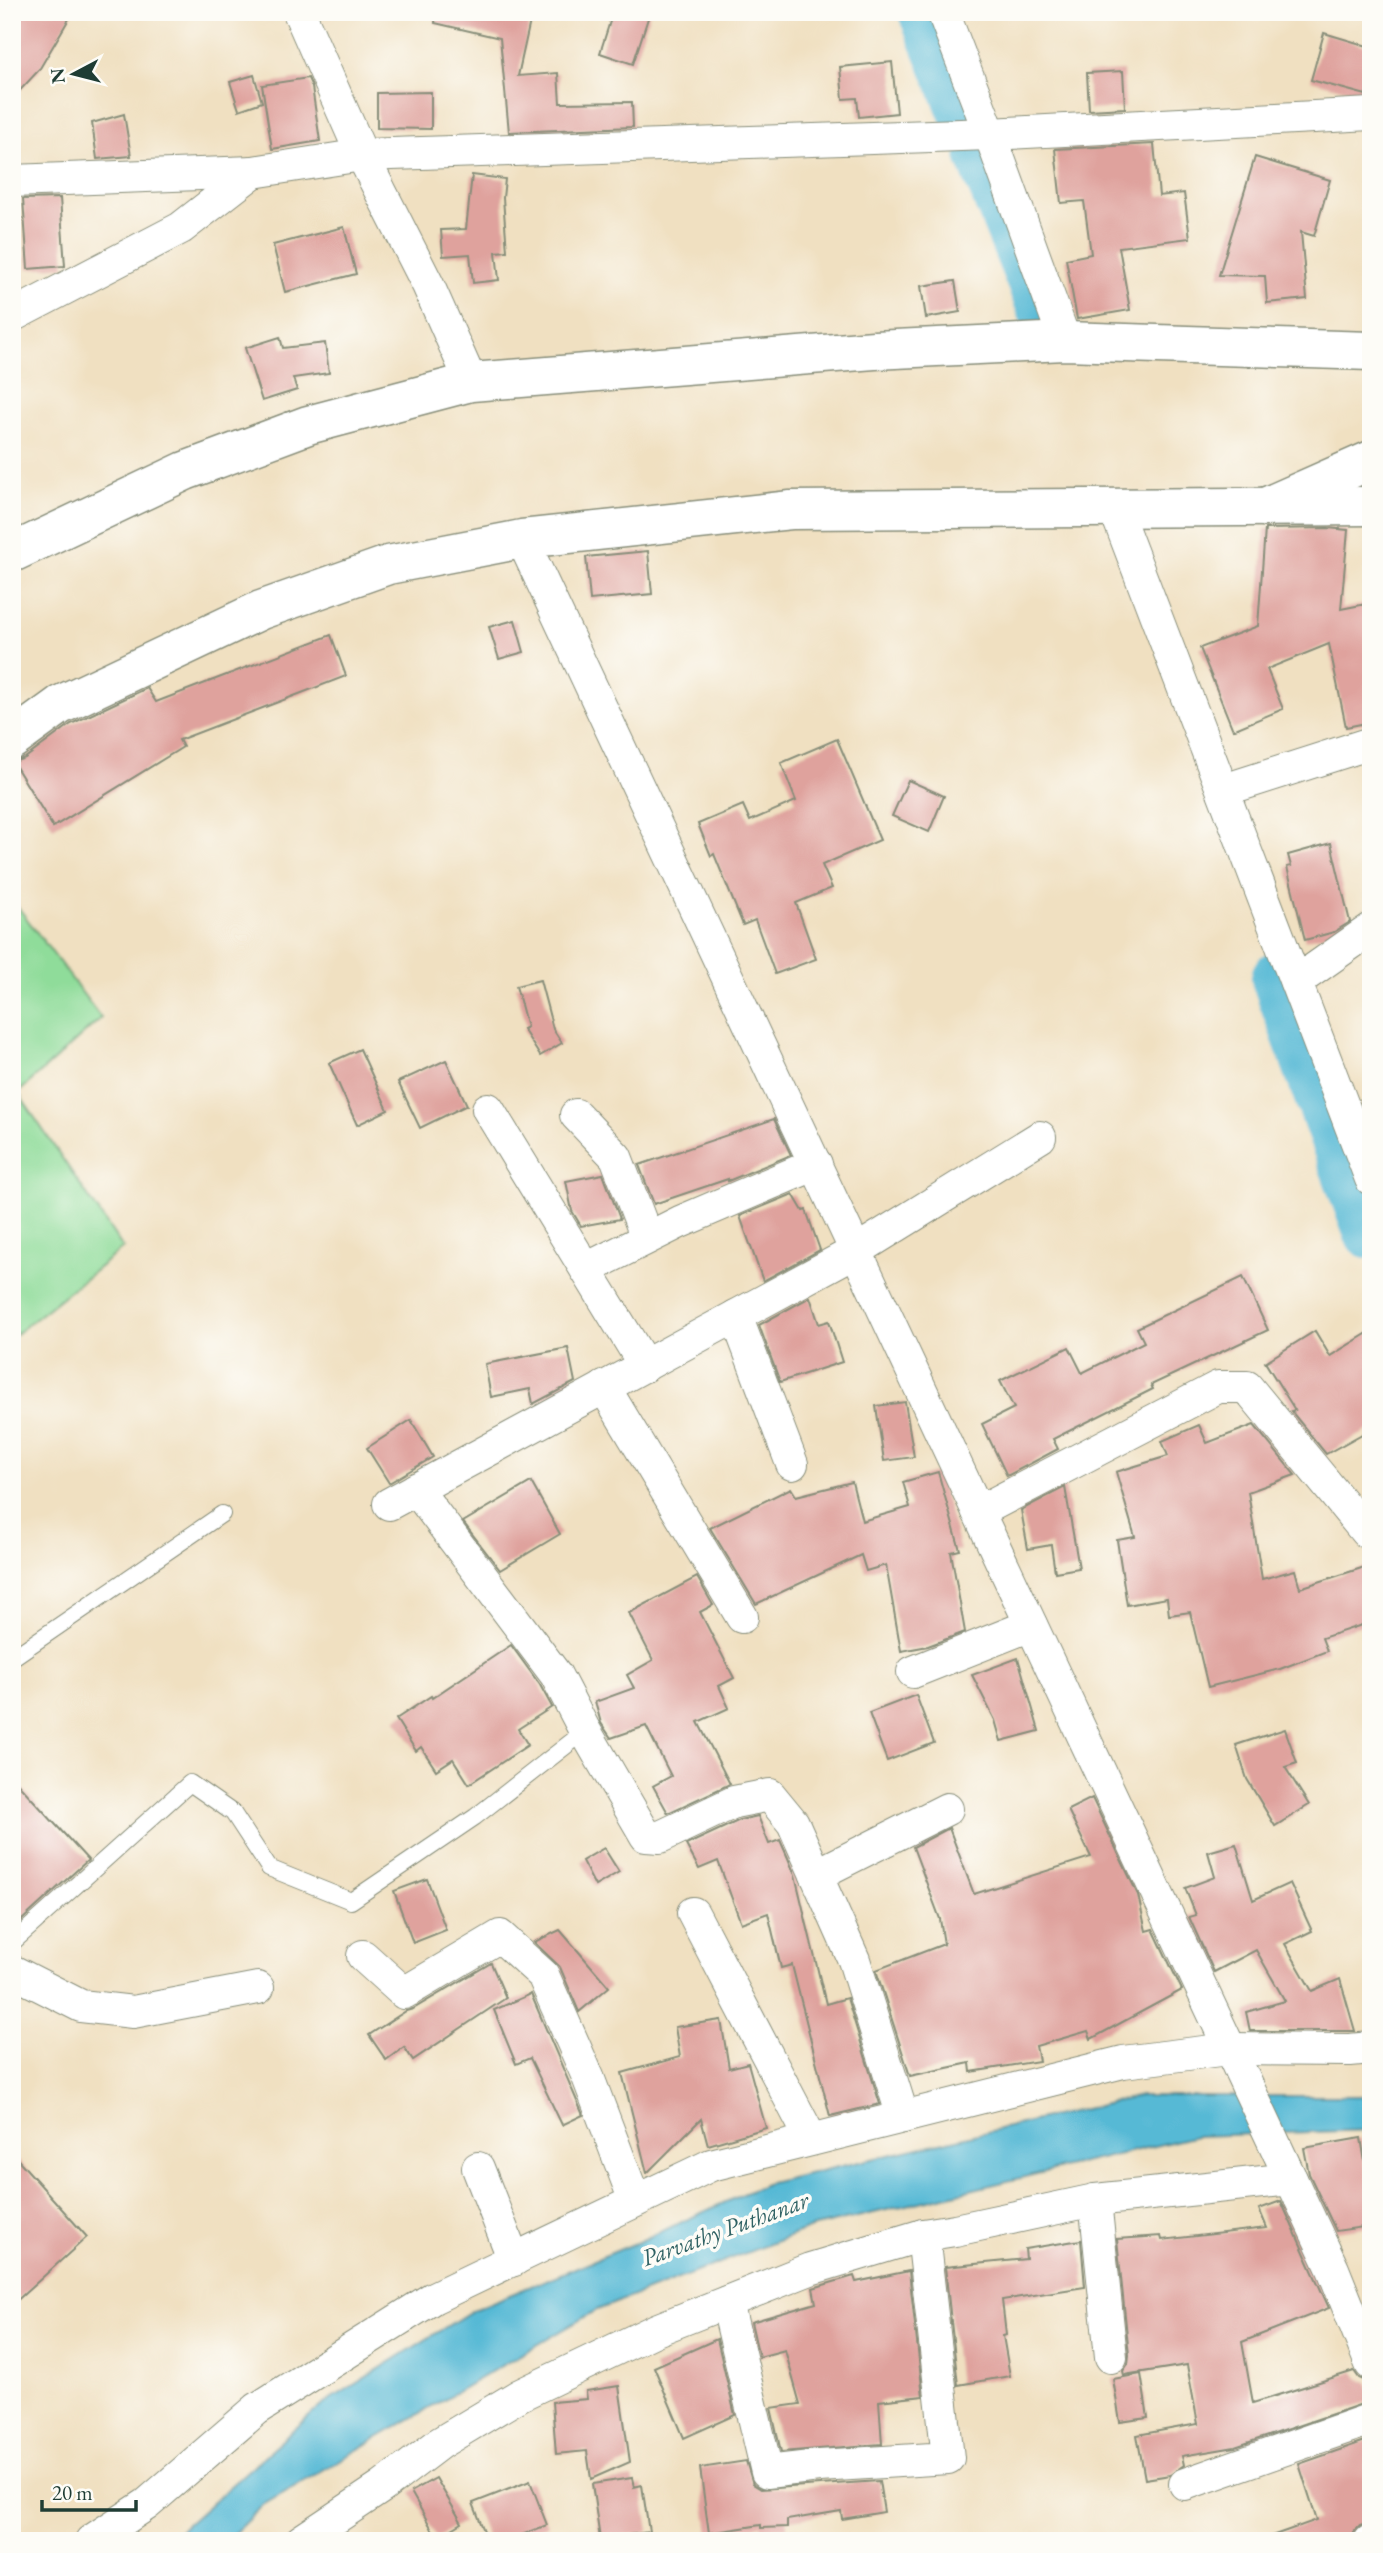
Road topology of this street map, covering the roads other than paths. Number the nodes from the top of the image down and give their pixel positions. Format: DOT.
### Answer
graph roads {
  1 [pos="299,12"];
  2 [pos="943,12"];
  3 [pos="1371,114"];
  4 [pos="990,134"];
  5 [pos="362,155"];
  6 [pos="253,172"];
  7 [pos="12,181"];
  8 [pos="12,316"];
  9 [pos="1065,341"];
  10 [pos="1371,351"];
  11 [pos="471,382"];
  12 [pos="1371,460"];
  13 [pos="1371,506"];
  14 [pos="1265,507"];
  15 [pos="1115,509"];
  16 [pos="522,539"];
  17 [pos="12,552"];
  18 [pos="12,740"];
  19 [pos="1371,743"];
  20 [pos="1224,790"];
  21 [pos="1371,929"];
  22 [pos="1296,982"];
  23 [pos="488,1110"];
  24 [pos="576,1115"];
  25 [pos="1040,1137"];
  26 [pos="816,1164"];
  27 [pos="1370,1172"];
  28 [pos="648,1238"];
  29 [pos="856,1251"];
  30 [pos="586,1269"];
  31 [pos="736,1316"];
  32 [pos="645,1366"];
  33 [pos="604,1387"];
  34 [pos="792,1464"];
  35 [pos="416,1489"];
  36 [pos="389,1504"];
  37 [pos="978,1512"];
  38 [pos="222,1514"];
  39 [pos="1366,1532"];
  40 [pos="742,1617"];
  41 [pos="1031,1625"];
  42 [pos="12,1658"];
  43 [pos="913,1672"];
  44 [pos="585,1731"];
  45 [pos="947,1810"];
  46 [pos="816,1875"];
  47 [pos="692,1913"];
  48 [pos="12,1943"];
  49 [pos="363,1956"];
  50 [pos="12,1971"];
  51 [pos="258,1988"];
  52 [pos="1371,2048"];
  53 [pos="1234,2061"];
  54 [pos="903,2117"];
  55 [pos="811,2139"];
  56 [pos="478,2168"];
  57 [pos="1291,2179"];
  58 [pos="1095,2200"];
  59 [pos="635,2201"];
  60 [pos="923,2235"];
  61 [pos="514,2260"];
  62 [pos="727,2302"];
  63 [pos="1111,2357"];
  64 [pos="1371,2364"];
  65 [pos="1371,2419"];
  66 [pos="1185,2484"];
  67 [pos="91,2541"];
  68 [pos="301,2541"];
  1 -- 5 [label="street"];
  2 -- 4 [label="street"];
  3 -- 4 [label="street"];
  4 -- 5 [label="street"];
  4 -- 9 [label="street"];
  5 -- 6 [label="street"];
  5 -- 11 [label="street"];
  6 -- 7 [label="street"];
  6 -- 8 [label="street"];
  9 -- 10 [label="main road"];
  9 -- 11 [label="main road"];
  11 -- 17 [label="main road"];
  12 -- 14 [label="main road"];
  13 -- 14 [label="main road"];
  14 -- 15 [label="main road"];
  15 -- 16 [label="main road"];
  15 -- 20 [label="street"];
  16 -- 18 [label="main road"];
  16 -- 26 [label="street"];
  19 -- 20 [label="street"];
  20 -- 22 [label="street"];
  21 -- 22 [label="street"];
  22 -- 27 [label="street"];
  23 -- 30 [label="street"];
  24 -- 28 [label="street"];
  25 -- 29 [label="street"];
  26 -- 28 [label="street"];
  26 -- 29 [label="street"];
  28 -- 30 [label="street"];
  29 -- 31 [label="street"];
  29 -- 37 [label="street"];
  30 -- 32 [label="street"];
  31 -- 32 [label="street"];
  31 -- 34 [label="street"];
  32 -- 33 [label="street"];
  33 -- 35 [label="street"];
  33 -- 40 [label="street"];
  35 -- 36 [label="street"];
  35 -- 44 [label="street"];
  37 -- 39 [label="street"];
  37 -- 41 [label="street"];
  38 -- 42 [label="lane"];
  41 -- 43 [label="street"];
  41 -- 53 [label="street"];
  44 -- 46 [label="street"];
  44 -- 48 [label="lane"];
  45 -- 46 [label="street"];
  46 -- 54 [label="street"];
  47 -- 55 [label="street"];
  49 -- 59 [label="street"];
  50 -- 51 [label="street"];
  52 -- 53 [label="street"];
  53 -- 54 [label="street"];
  53 -- 57 [label="street"];
  54 -- 55 [label="street"];
  55 -- 59 [label="street"];
  56 -- 61 [label="street"];
  57 -- 58 [label="street"];
  57 -- 64 [label="street"];
  58 -- 60 [label="street"];
  58 -- 63 [label="street"];
  59 -- 61 [label="street"];
  60 -- 62 [label="street"];
  60 -- 62 [label="street"];
  61 -- 67 [label="street"];
  62 -- 68 [label="street"];
  65 -- 66 [label="street"];
}
